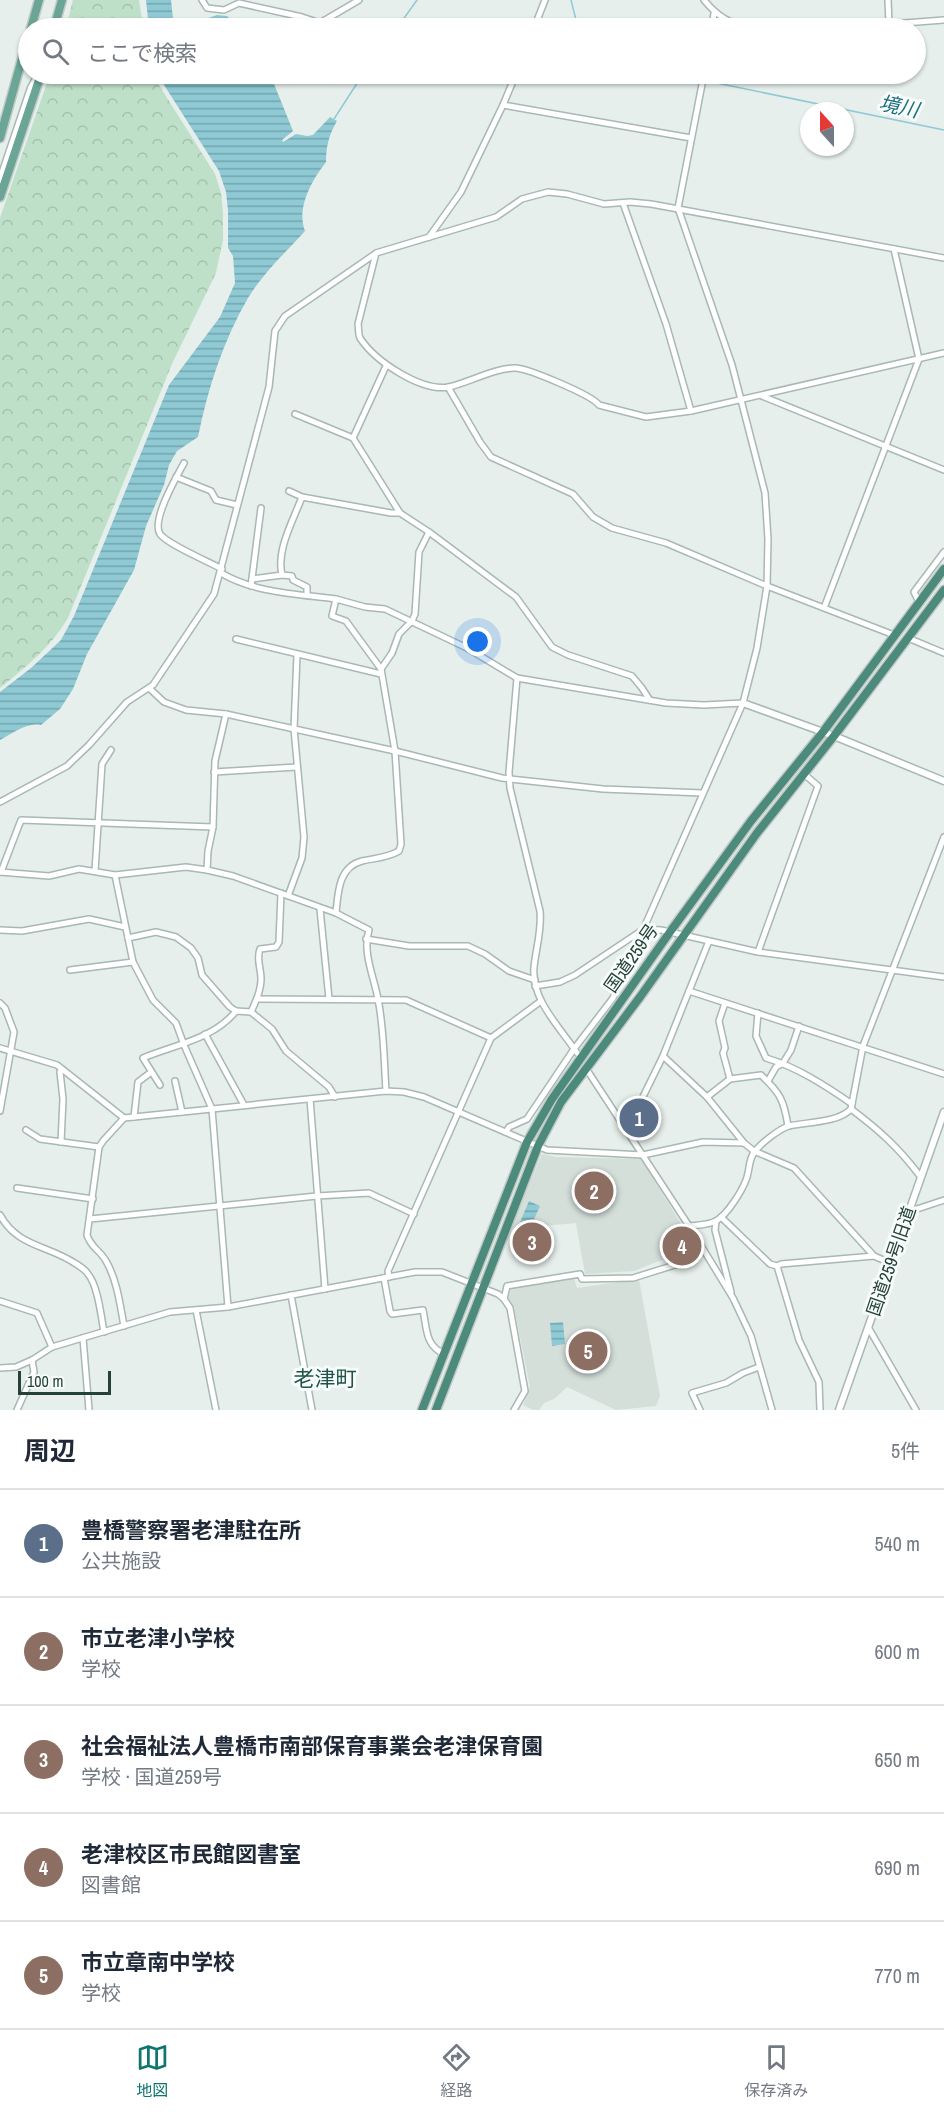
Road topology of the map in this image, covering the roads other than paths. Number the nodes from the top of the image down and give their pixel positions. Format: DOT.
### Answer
graph roads {
  1 [pos="39,0"];
  2 [pos="62,0"];
  3 [pos="202,0"];
  4 [pos="359,0"];
  5 [pos="545,0"];
  6 [pos="704,0"];
  7 [pos="888,0"];
  8 [pos="239,2"];
  9 [pos="714,13"];
  10 [pos="34,18"];
  11 [pos="57,18"];
  12 [pos="305,18"];
  13 [pos="328,18"];
  14 [pos="538,18"];
  15 [pos="713,18"];
  16 [pos="722,18"];
  17 [pos="889,18"];
  18 [pos="944,20"];
  19 [pos="926,21"];
  20 [pos="18,73"];
  21 [pos="34,84"];
  22 [pos="37,84"];
  23 [pos="512,84"];
  24 [pos="702,84"];
  25 [pos="504,105"];
  26 [pos="0,138"];
  27 [pos="691,138"];
  28 [pos="0,180"];
  29 [pos="0,197"];
  30 [pos="623,203"];
  31 [pos="678,208"];
  32 [pos="428,238"];
  33 [pos="894,249"];
  34 [pos="376,253"];
  35 [pos="944,258"];
  36 [pos="944,353"];
  37 [pos="919,359"];
  38 [pos="386,366"];
  39 [pos="448,387"];
  40 [pos="760,395"];
  41 [pos="741,399"];
  42 [pos="691,411"];
  43 [pos="295,414"];
  44 [pos="353,438"];
  45 [pos="886,447"];
  46 [pos="184,464"];
  47 [pos="944,470"];
  48 [pos="176,477"];
  49 [pos="288,491"];
  50 [pos="302,497"];
  51 [pos="237,505"];
  52 [pos="261,508"];
  53 [pos="400,513"];
  54 [pos="429,532"];
  55 [pos="944,552"];
  56 [pos="944,569"];
  57 [pos="221,571"];
  58 [pos="282,574"];
  59 [pos="252,579"];
  60 [pos="251,586"];
  61 [pos="767,586"];
  62 [pos="944,590"];
  63 [pos="307,595"];
  64 [pos="336,599"];
  65 [pos="919,602"];
  66 [pos="824,608"];
  67 [pos="412,621"];
  68 [pos="894,635"];
  69 [pos="908,638"];
  70 [pos="236,639"];
  71 [pos="944,653"];
  72 [pos="297,655"];
  73 [pos="381,672"];
  74 [pos="517,678"];
  75 [pos="149,688"];
  76 [pos="648,699"];
  77 [pos="742,703"];
  78 [pos="226,714"];
  79 [pos="294,729"];
  80 [pos="823,732"];
  81 [pos="834,736"];
  82 [pos="111,750"];
  83 [pos="395,751"];
  84 [pos="297,767"];
  85 [pos="214,772"];
  86 [pos="804,774"];
  87 [pos="509,779"];
  88 [pos="944,781"];
  89 [pos="702,793"];
  90 [pos="0,802"];
  91 [pos="98,823"];
  92 [pos="213,827"];
  93 [pos="944,837"];
  94 [pos="207,870"];
  95 [pos="95,871"];
  96 [pos="1,872"];
  97 [pos="115,875"];
  98 [pos="280,893"];
  99 [pos="288,896"];
  100 [pos="320,909"];
  101 [pos="336,914"];
  102 [pos="125,927"];
  103 [pos="644,929"];
  104 [pos="0,930"];
  105 [pos="670,932"];
  106 [pos="685,935"];
  107 [pos="128,938"];
  108 [pos="366,939"];
  109 [pos="709,941"];
  110 [pos="758,951"];
  111 [pos="133,962"];
  112 [pos="70,970"];
  113 [pos="893,970"];
  114 [pos="944,977"];
  115 [pos="535,983"];
  116 [pos="688,991"];
  117 [pos="257,999"];
  118 [pos="329,999"];
  119 [pos="378,1000"];
  120 [pos="542,1001"];
  121 [pos="0,1003"];
  122 [pos="725,1003"];
  123 [pos="236,1011"];
  124 [pos="251,1011"];
  125 [pos="758,1013"];
  126 [pos="800,1026"];
  127 [pos="205,1034"];
  128 [pos="491,1038"];
  129 [pos="183,1045"];
  130 [pos="863,1046"];
  131 [pos="0,1048"];
  132 [pos="11,1051"];
  133 [pos="575,1051"];
  134 [pos="663,1056"];
  135 [pos="783,1063"];
  136 [pos="62,1069"];
  137 [pos="589,1072"];
  138 [pos="150,1073"];
  139 [pos="944,1074"];
  140 [pos="730,1078"];
  141 [pos="175,1081"];
  142 [pos="768,1081"];
  143 [pos="159,1085"];
  144 [pos="386,1091"];
  145 [pos="335,1097"];
  146 [pos="707,1097"];
  147 [pos="310,1099"];
  148 [pos="244,1105"];
  149 [pos="851,1106"];
  150 [pos="212,1109"];
  151 [pos="0,1111"];
  152 [pos="182,1112"];
  153 [pos="458,1112"];
  154 [pos="944,1112"];
  155 [pos="134,1117"];
  156 [pos="124,1118"];
  157 [pos="622,1123"];
  158 [pos="788,1126"];
  159 [pos="26,1130"];
  160 [pos="944,1131"];
  161 [pos="506,1132"];
  162 [pos="935,1132"];
  163 [pos="61,1142"];
  164 [pos="527,1142"];
  165 [pos="744,1143"];
  166 [pos="538,1146"];
  167 [pos="99,1147"];
  168 [pos="754,1151"];
  169 [pos="643,1155"];
  170 [pos="920,1176"];
  171 [pos="17,1188"];
  172 [pos="317,1196"];
  173 [pos="93,1199"];
  174 [pos="944,1200"];
  175 [pos="221,1206"];
  176 [pos="908,1212"];
  177 [pos="414,1214"];
  178 [pos="0,1215"];
  179 [pos="90,1219"];
  180 [pos="718,1219"];
  181 [pos="689,1226"];
  182 [pos="698,1241"];
  183 [pos="874,1256"];
  184 [pos="890,1263"];
  185 [pos="777,1266"];
  186 [pos="387,1277"];
  187 [pos="471,1283"];
  188 [pos="483,1288"];
  189 [pos="325,1289"];
  190 [pos="291,1295"];
  191 [pos="733,1298"];
  192 [pos="504,1299"];
  193 [pos="0,1301"];
  194 [pos="228,1307"];
  195 [pos="196,1310"];
  196 [pos="124,1326"];
  197 [pos="868,1327"];
  198 [pos="104,1332"];
  199 [pos="83,1338"];
  200 [pos="52,1347"];
  201 [pos="444,1354"];
  202 [pos="32,1360"];
  203 [pos="759,1367"];
  204 [pos="0,1368"];
  205 [pos="312,1409"];
  206 [pos="516,1409"];
  207 [pos="17,1410"];
  208 [pos="89,1410"];
  209 [pos="216,1410"];
  210 [pos="305,1410"];
  211 [pos="422,1410"];
  212 [pos="435,1410"];
  213 [pos="700,1410"];
  214 [pos="772,1410"];
  215 [pos="820,1410"];
  216 [pos="839,1410"];
  217 [pos="916,1410"];
  1 -- 10 [label="main road"];
  2 -- 11 [label="main road"];
  3 -- 8 [label="street"];
  4 -- 13 [label="street"];
  5 -- 14 [label="street"];
  6 -- 9 [label="street"];
  7 -- 17 [label="street"];
  8 -- 12 [label="street"];
  9 -- 15 [label="street"];
  9 -- 16 [label="street"];
  18 -- 19 [label="street"];
  20 -- 26 [label="main road"];
  21 -- 28 [label="street"];
  22 -- 29 [label="main road"];
  23 -- 25 [label="street"];
  24 -- 27 [label="street"];
  25 -- 27 [label="street"];
  25 -- 32 [label="street"];
  27 -- 31 [label="street"];
  30 -- 31 [label="street"];
  30 -- 32 [label="street"];
  30 -- 42 [label="street"];
  31 -- 33 [label="street"];
  31 -- 41 [label="street"];
  32 -- 34 [label="street"];
  33 -- 35 [label="street"];
  33 -- 37 [label="street"];
  34 -- 38 [label="street"];
  34 -- 51 [label="street"];
  36 -- 37 [label="street"];
  37 -- 40 [label="street"];
  37 -- 45 [label="street"];
  38 -- 39 [label="street"];
  38 -- 44 [label="street"];
  39 -- 42 [label="street"];
  39 -- 61 [label="street"];
  40 -- 41 [label="street"];
  40 -- 45 [label="street"];
  41 -- 42 [label="street"];
  41 -- 61 [label="street"];
  43 -- 44 [label="street"];
  44 -- 53 [label="street"];
  45 -- 47 [label="street"];
  45 -- 66 [label="street"];
  46 -- 48 [label="street"];
  48 -- 51 [label="street"];
  48 -- 57 [label="street"];
  49 -- 50 [label="street"];
  50 -- 53 [label="street"];
  50 -- 58 [label="street"];
  51 -- 57 [label="street"];
  52 -- 59 [label="street"];
  53 -- 54 [label="street"];
  54 -- 67 [label="street"];
  54 -- 76 [label="street"];
  55 -- 65 [label="street"];
  56 -- 65 [label="highway, 国道259号"];
  57 -- 60 [label="street"];
  57 -- 75 [label="street"];
  58 -- 59 [label="street"];
  58 -- 63 [label="street"];
  59 -- 60 [label="street"];
  60 -- 63 [label="street"];
  61 -- 66 [label="street"];
  61 -- 77 [label="street"];
  62 -- 69 [label="highway, 国道259号"];
  63 -- 64 [label="street"];
  64 -- 67 [label="street"];
  64 -- 73 [label="street"];
  65 -- 68 [label="highway, 国道259号"];
  66 -- 68 [label="street"];
  67 -- 73 [label="street"];
  67 -- 74 [label="street"];
  68 -- 80 [label="highway, 国道259号"];
  69 -- 71 [label="street"];
  69 -- 81 [label="highway, 国道259号"];
  70 -- 72 [label="street"];
  72 -- 73 [label="street"];
  72 -- 79 [label="street"];
  73 -- 83 [label="street"];
  74 -- 76 [label="street"];
  74 -- 87 [label="street"];
  75 -- 78 [label="street"];
  75 -- 90 [label="street"];
  76 -- 77 [label="street"];
  77 -- 80 [label="street"];
  77 -- 89 [label="street"];
  78 -- 79 [label="street"];
  78 -- 85 [label="street"];
  79 -- 83 [label="street"];
  79 -- 84 [label="street"];
  80 -- 81 [label="street"];
  80 -- 105 [label="highway, 国道259号"];
  81 -- 86 [label="highway, 国道259号"];
  81 -- 88 [label="street"];
  82 -- 91 [label="street"];
  83 -- 87 [label="street"];
  83 -- 101 [label="street"];
  84 -- 85 [label="street"];
  84 -- 99 [label="street"];
  85 -- 92 [label="street"];
  86 -- 106 [label="highway, 国道259号"];
  86 -- 110 [label="street"];
  87 -- 89 [label="street"];
  87 -- 115 [label="street"];
  89 -- 103 [label="street"];
  91 -- 92 [label="street"];
  91 -- 95 [label="street"];
  91 -- 96 [label="street"];
  92 -- 94 [label="street"];
  93 -- 113 [label="street"];
  94 -- 97 [label="street"];
  94 -- 98 [label="street"];
  95 -- 96 [label="street"];
  95 -- 97 [label="street"];
  97 -- 102 [label="street"];
  98 -- 99 [label="street"];
  98 -- 117 [label="street"];
  99 -- 100 [label="street"];
  100 -- 101 [label="street"];
  100 -- 118 [label="street"];
  101 -- 108 [label="street"];
  102 -- 104 [label="street"];
  102 -- 107 [label="street"];
  103 -- 105 [label="street"];
  103 -- 115 [label="street"];
  103 -- 133 [label="street"];
  105 -- 106 [label="street"];
  105 -- 164 [label="highway, 国道259号"];
  106 -- 109 [label="street"];
  106 -- 166 [label="highway, 国道259号"];
  107 -- 111 [label="street"];
  107 -- 123 [label="street"];
  108 -- 115 [label="street"];
  108 -- 119 [label="street"];
  109 -- 110 [label="street"];
  109 -- 116 [label="street"];
  110 -- 113 [label="street"];
  111 -- 112 [label="street"];
  111 -- 129 [label="street"];
  113 -- 114 [label="street"];
  113 -- 130 [label="street"];
  115 -- 120 [label="street"];
  116 -- 122 [label="street"];
  116 -- 134 [label="street"];
  117 -- 118 [label="street"];
  117 -- 124 [label="street"];
  118 -- 119 [label="street"];
  119 -- 128 [label="street"];
  119 -- 144 [label="street"];
  120 -- 128 [label="street"];
  120 -- 133 [label="street"];
  121 -- 132 [label="street"];
  122 -- 125 [label="street"];
  122 -- 140 [label="street"];
  123 -- 124 [label="street"];
  123 -- 127 [label="street"];
  124 -- 145 [label="street"];
  125 -- 126 [label="street"];
  125 -- 135 [label="street"];
  126 -- 130 [label="street"];
  126 -- 135 [label="street"];
  127 -- 129 [label="street"];
  127 -- 148 [label="street"];
  128 -- 153 [label="street"];
  129 -- 138 [label="street"];
  129 -- 150 [label="street"];
  130 -- 139 [label="street"];
  130 -- 149 [label="street"];
  131 -- 132 [label="street"];
  132 -- 136 [label="street"];
  132 -- 151 [label="street"];
  133 -- 161 [label="street"];
  134 -- 146 [label="street"];
  134 -- 157 [label="street"];
  135 -- 142 [label="street"];
  135 -- 149 [label="street"];
  136 -- 156 [label="street"];
  136 -- 163 [label="street"];
  137 -- 157 [label="street"];
  138 -- 143 [label="street"];
  138 -- 155 [label="street"];
  140 -- 142 [label="street"];
  140 -- 146 [label="street"];
  141 -- 152 [label="street"];
  142 -- 158 [label="street"];
  144 -- 145 [label="street"];
  144 -- 153 [label="street"];
  145 -- 147 [label="street"];
  146 -- 165 [label="street"];
  147 -- 148 [label="street"];
  147 -- 172 [label="street"];
  148 -- 150 [label="street"];
  149 -- 158 [label="street"];
  149 -- 170 [label="street"];
  150 -- 152 [label="street"];
  150 -- 175 [label="street"];
  152 -- 155 [label="street"];
  153 -- 161 [label="street"];
  153 -- 177 [label="street"];
  154 -- 162 [label="street, 国道259号旧道"];
  155 -- 156 [label="street"];
  156 -- 167 [label="street"];
  157 -- 169 [label="street"];
  158 -- 168 [label="street"];
  159 -- 163 [label="street"];
  160 -- 162 [label="street"];
  161 -- 164 [label="street"];
  162 -- 170 [label="street, 国道259号旧道"];
  163 -- 167 [label="street"];
  164 -- 166 [label="street"];
  164 -- 187 [label="highway, 国道259号"];
  165 -- 168 [label="street"];
  165 -- 169 [label="street"];
  166 -- 169 [label="street"];
  166 -- 188 [label="highway, 国道259号"];
  167 -- 173 [label="street"];
  168 -- 180 [label="street"];
  168 -- 183 [label="street"];
  169 -- 181 [label="street"];
  170 -- 176 [label="street, 国道259号旧道"];
  171 -- 173 [label="street"];
  172 -- 175 [label="street"];
  172 -- 177 [label="street"];
  172 -- 189 [label="street"];
  173 -- 179 [label="street"];
  174 -- 176 [label="street"];
  175 -- 179 [label="street"];
  175 -- 194 [label="street"];
  176 -- 184 [label="street, 国道259号旧道"];
  177 -- 186 [label="street"];
  178 -- 198 [label="street"];
  179 -- 196 [label="street"];
  180 -- 181 [label="street"];
  180 -- 185 [label="street"];
  180 -- 191 [label="street"];
  181 -- 182 [label="street"];
  182 -- 191 [label="street"];
  182 -- 192 [label="street"];
  183 -- 184 [label="street"];
  183 -- 185 [label="street"];
  184 -- 197 [label="street, 国道259号旧道"];
  185 -- 215 [label="street"];
  186 -- 187 [label="street"];
  186 -- 189 [label="street"];
  186 -- 201 [label="street"];
  187 -- 188 [label="street"];
  187 -- 201 [label="highway, 国道259号"];
  188 -- 192 [label="street"];
  188 -- 212 [label="highway, 国道259号"];
  189 -- 190 [label="street"];
  190 -- 194 [label="street"];
  190 -- 205 [label="street"];
  191 -- 203 [label="street"];
  192 -- 206 [label="street"];
  193 -- 200 [label="street"];
  194 -- 195 [label="street"];
  195 -- 196 [label="street"];
  195 -- 209 [label="street"];
  196 -- 198 [label="street"];
  197 -- 216 [label="street, 国道259号旧道"];
  197 -- 217 [label="street"];
  198 -- 199 [label="street"];
  199 -- 200 [label="street"];
  199 -- 208 [label="street"];
  200 -- 202 [label="street"];
  201 -- 211 [label="highway, 国道259号"];
  202 -- 204 [label="street"];
  202 -- 207 [label="street"];
  203 -- 213 [label="street"];
  203 -- 214 [label="street"];
  205 -- 210 [label="street"];
}
